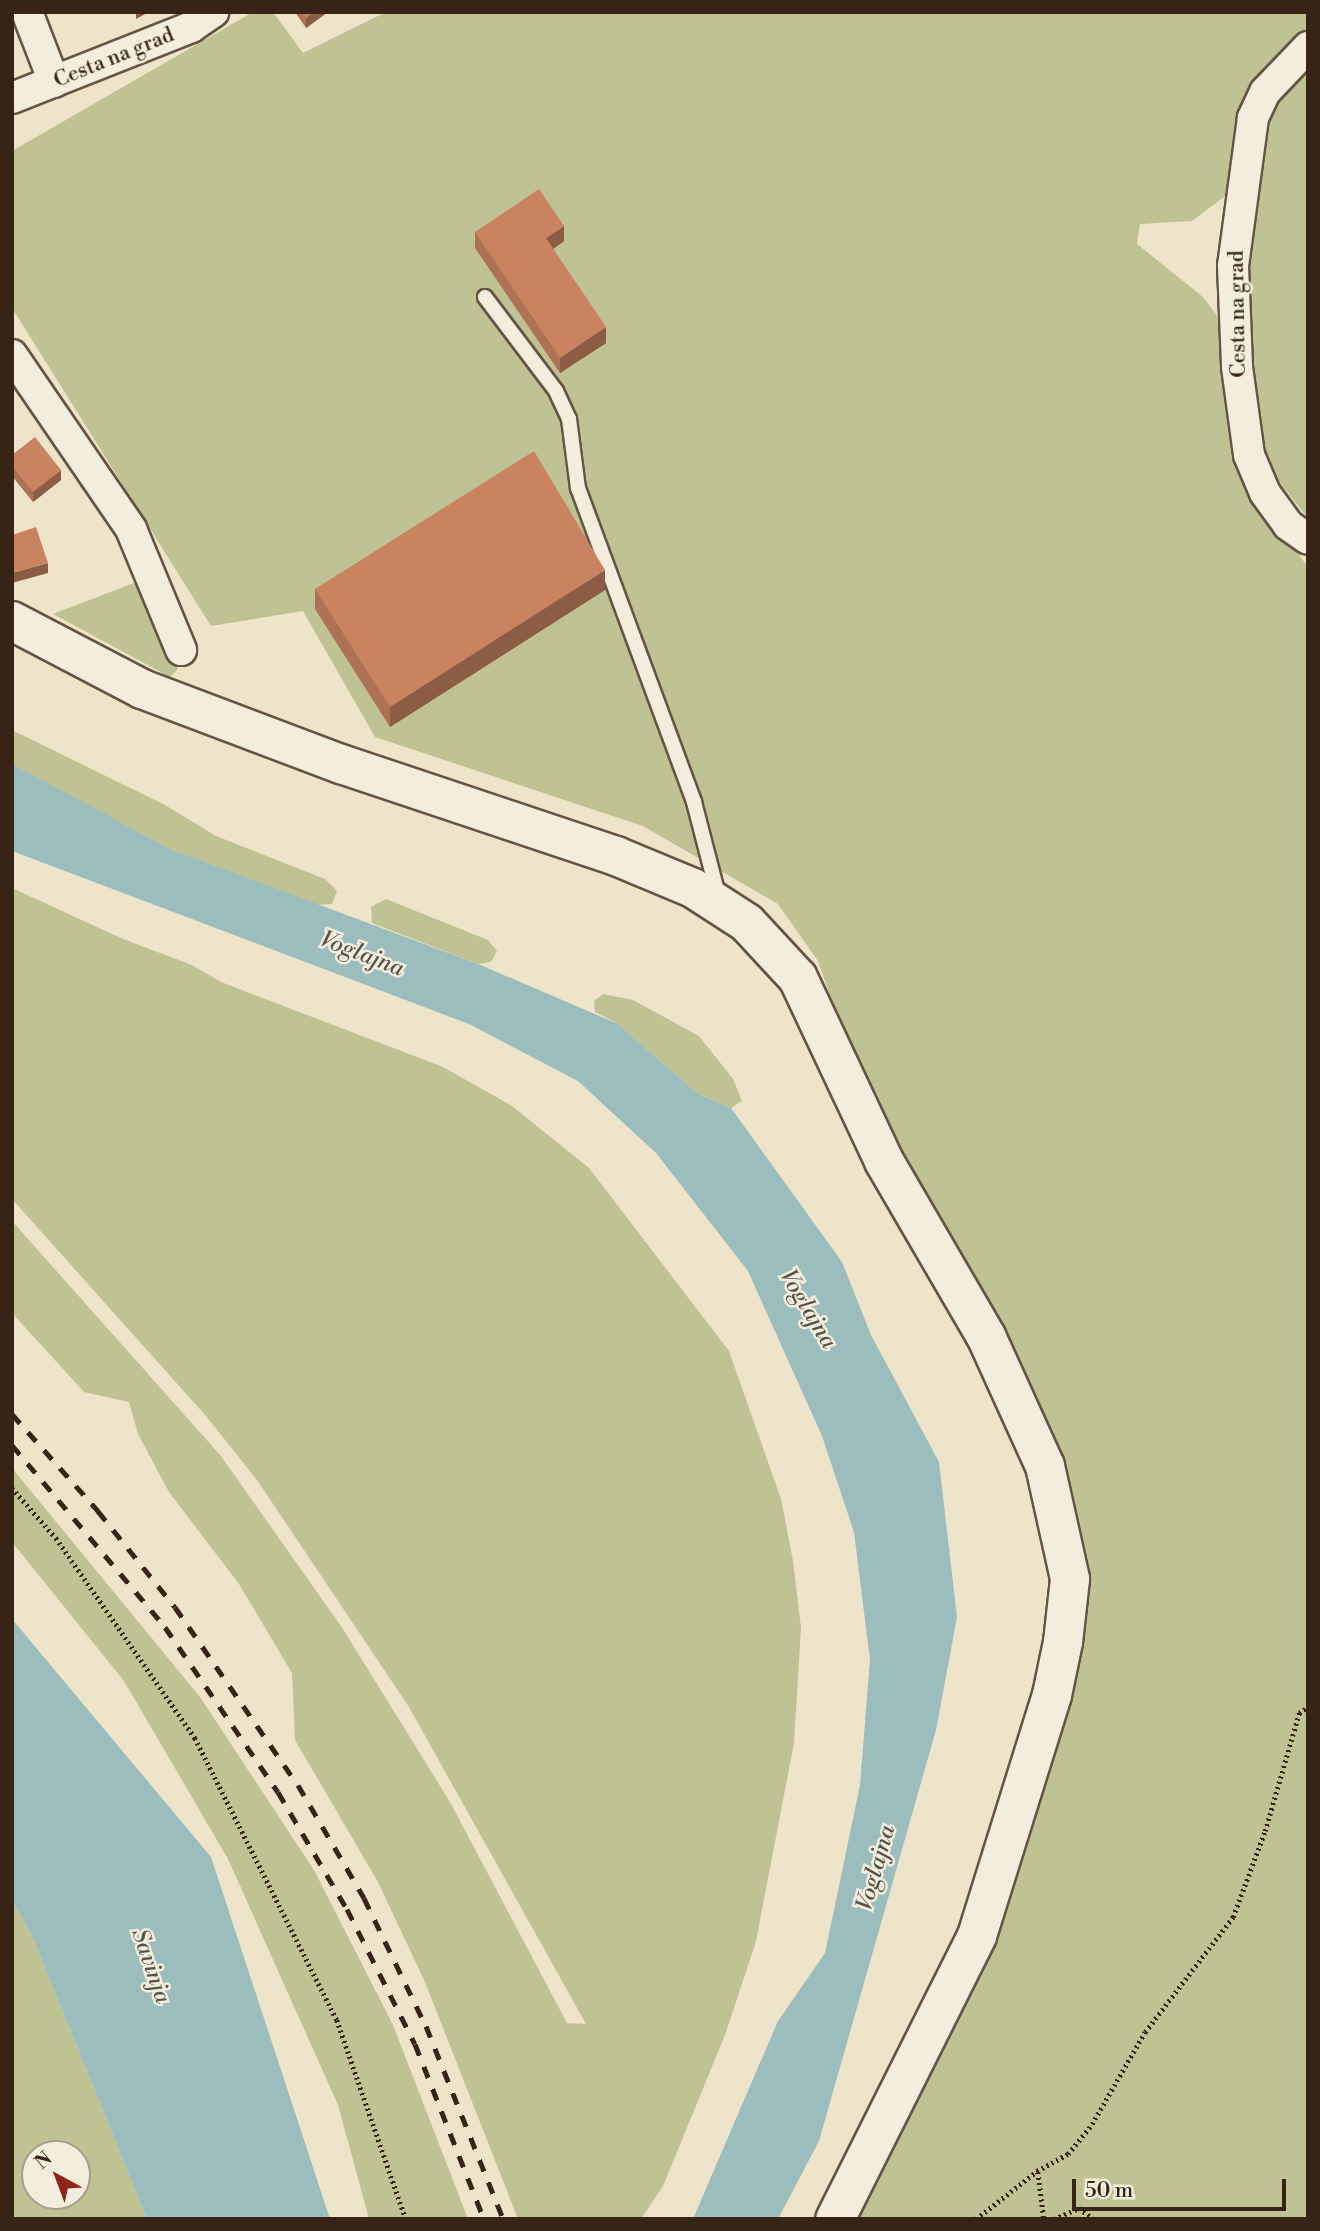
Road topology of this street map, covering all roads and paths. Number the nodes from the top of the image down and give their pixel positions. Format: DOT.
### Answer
graph roads {
  1 [pos="27,12"];
  2 [pos="214,12"];
  3 [pos="1308,47"];
  4 [pos="54,82"];
  5 [pos="12,97"];
  6 [pos="485,297"];
  7 [pos="12,355"];
  8 [pos="1308,539"];
  9 [pos="12,621"];
  10 [pos="181,650"];
  11 [pos="720,906"];
  12 [pos="12,1488"];
  13 [pos="1308,1707"];
  14 [pos="1037,2171"];
  15 [pos="406,2219"];
  16 [pos="835,2219"];
  17 [pos="976,2219"];
  18 [pos="1044,2219"];
  19 [pos="1054,2219"];
  20 [pos="1093,2219"];
  1 -- 4 [label="street"];
  2 -- 4 [label="street, Cesta na grad"];
  3 -- 8 [label="street, Cesta na grad"];
  4 -- 5 [label="street, Cesta na grad"];
  6 -- 11 [label="lane"];
  7 -- 10 [label="street"];
  9 -- 11 [label="street"];
  11 -- 16 [label="street"];
  12 -- 15 [label="path"];
  13 -- 14 [label="path"];
  14 -- 17 [label="path"];
  14 -- 18 [label="path"];
  19 -- 20 [label="path"];
}
